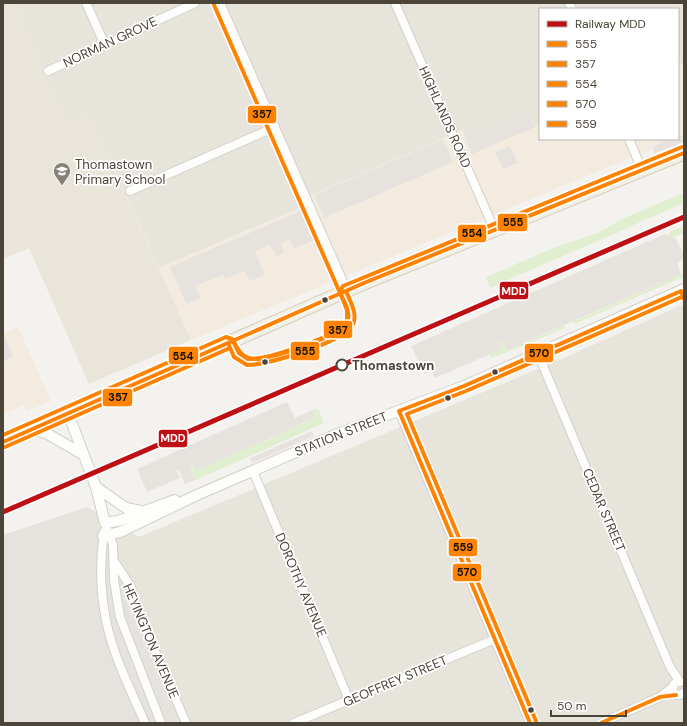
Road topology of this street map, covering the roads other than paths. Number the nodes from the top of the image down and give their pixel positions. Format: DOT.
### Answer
graph roads {
  1 [pos="86,3"];
  2 [pos="195,3"];
  3 [pos="219,3"];
  4 [pos="395,3"];
  5 [pos="105,45"];
  6 [pos="48,71"];
  7 [pos="274,127"];
  8 [pos="629,140"];
  9 [pos="684,153"];
  10 [pos="642,170"];
  11 [pos="130,191"];
  12 [pos="495,231"];
  13 [pos="346,291"];
  14 [pos="683,293"];
  15 [pos="538,354"];
  16 [pos="399,411"];
  17 [pos="68,414"];
  18 [pos="31,430"];
  19 [pos="3,442"];
  20 [pos="84,455"];
  21 [pos="253,470"];
  22 [pos="96,487"];
  23 [pos="197,495"];
  24 [pos="141,512"];
  25 [pos="105,523"];
  26 [pos="106,535"];
  27 [pos="113,561"];
  28 [pos="120,617"];
  29 [pos="106,620"];
  30 [pos="495,638"];
  31 [pos="679,687"];
  32 [pos="151,697"];
  33 [pos="349,700"];
  34 [pos="137,703"];
  35 [pos="684,703"];
  36 [pos="145,723"];
  37 [pos="161,723"];
  38 [pos="186,723"];
  39 [pos="294,723"];
  40 [pos="530,723"];
  41 [pos="601,723"];
  1 -- 5 [label="street"];
  2 -- 5 [label="street, NORMAN GROVE"];
  3 -- 7 [label="street"];
  4 -- 12 [label="street, HIGHLANDS ROAD"];
  5 -- 6 [label="street, NORMAN GROVE"];
  7 -- 11 [label="street"];
  7 -- 13 [label="street"];
  8 -- 10 [label="street"];
  9 -- 10 [label="main road"];
  10 -- 12 [label="main road"];
  12 -- 13 [label="main road"];
  13 -- 17 [label="main road"];
  14 -- 15 [label="street, STATION STREET"];
  15 -- 16 [label="street, STATION STREET"];
  15 -- 31 [label="street, CEDAR STREET"];
  16 -- 21 [label="street, STATION STREET"];
  16 -- 30 [label="street"];
  17 -- 18 [label="main road"];
  17 -- 20 [label="street, HEYINGTON AVENUE"];
  18 -- 19 [label="main road"];
  18 -- 20 [label="street"];
  20 -- 22 [label="street, HEYINGTON AVENUE"];
  21 -- 23 [label="street, STATION STREET"];
  21 -- 33 [label="street, DOROTHY AVENUE"];
  22 -- 24 [label="street"];
  22 -- 25 [label="street, HEYINGTON AVENUE"];
  23 -- 24 [label="street, STATION STREET"];
  23 -- 26 [label="street, STATION STREET"];
  24 -- 25 [label="street, STATION STREET"];
  25 -- 26 [label="street, HEYINGTON AVENUE"];
  26 -- 27 [label="street, HEYINGTON AVENUE"];
  26 -- 29 [label="street, HEYINGTON AVENUE"];
  27 -- 28 [label="street, HEYINGTON AVENUE"];
  27 -- 38 [label="street, HEYINGTON AVENUE"];
  28 -- 29 [label="street, HEYINGTON AVENUE"];
  28 -- 32 [label="street, HEYINGTON AVENUE"];
  29 -- 34 [label="street, HEYINGTON AVENUE"];
  30 -- 33 [label="street, GEOFFREY STREET"];
  30 -- 40 [label="street"];
  31 -- 35 [label="street, CEDAR STREET"];
  31 -- 41 [label="street"];
  32 -- 34 [label="street, HEYINGTON AVENUE"];
  32 -- 37 [label="street, HEYINGTON AVENUE"];
  33 -- 39 [label="street, GEOFFREY STREET"];
  34 -- 36 [label="street, HEYINGTON AVENUE"];
}
